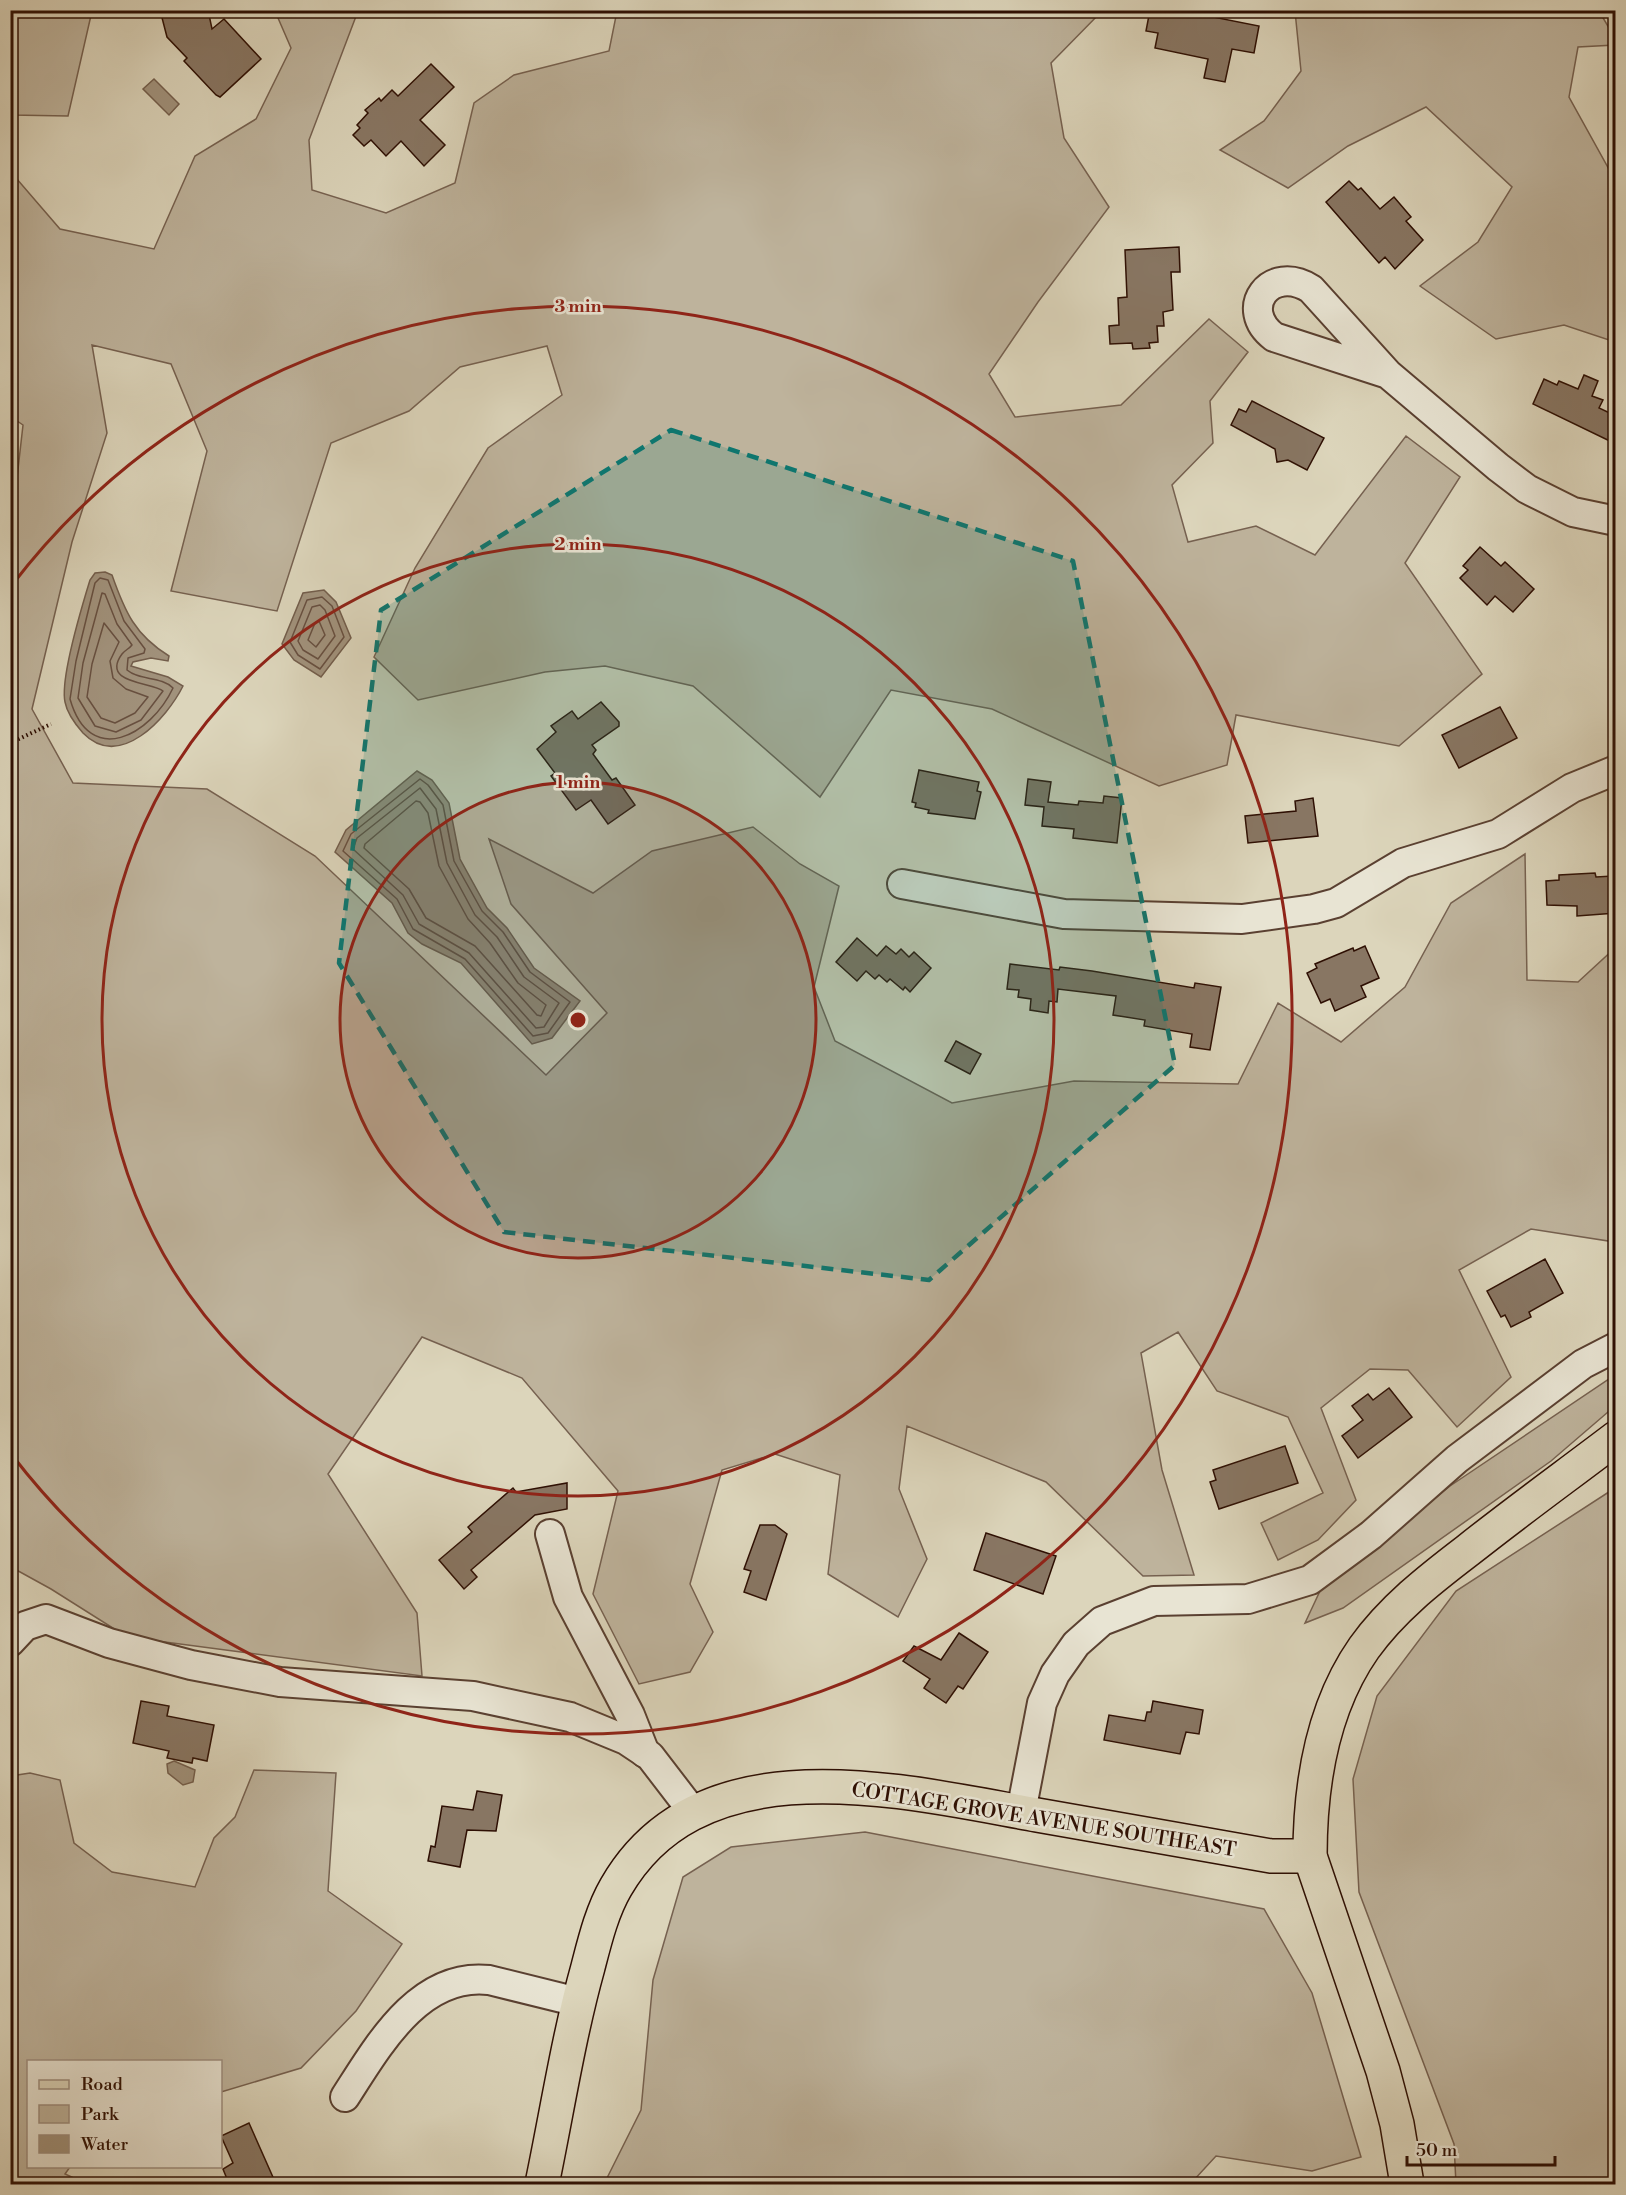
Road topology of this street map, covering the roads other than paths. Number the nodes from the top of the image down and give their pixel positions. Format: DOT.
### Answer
graph roads {
  1 [pos="1388,374"];
  2 [pos="1616,521"];
  3 [pos="1616,770"];
  4 [pos="902,884"];
  5 [pos="1616,1347"];
  6 [pos="1616,1438"];
  7 [pos="550,1534"];
  8 [pos="10,1642"];
  9 [pos="645,1753"];
  10 [pos="693,1812"];
  11 [pos="1021,1812"];
  12 [pos="1310,1856"];
  13 [pos="578,2002"];
  14 [pos="345,2097"];
  15 [pos="542,2184"];
  16 [pos="1407,2184"];
  1 -- 2 [label="street"];
  3 -- 4 [label="street"];
  5 -- 11 [label="street"];
  6 -- 12 [label="main road"];
  7 -- 9 [label="street"];
  8 -- 9 [label="street"];
  9 -- 10 [label="street"];
  10 -- 11 [label="main road, COTTAGE GROVE AVENUE SOUTHEAST"];
  10 -- 13 [label="main road, COTTAGE GROVE AVENUE SOUTHEAST"];
  11 -- 12 [label="main road, COTTAGE GROVE AVENUE SOUTHEAST"];
  12 -- 16 [label="main road"];
  13 -- 14 [label="street"];
  13 -- 15 [label="main road, COTTAGE GROVE AVENUE SOUTHEAST"];
}
